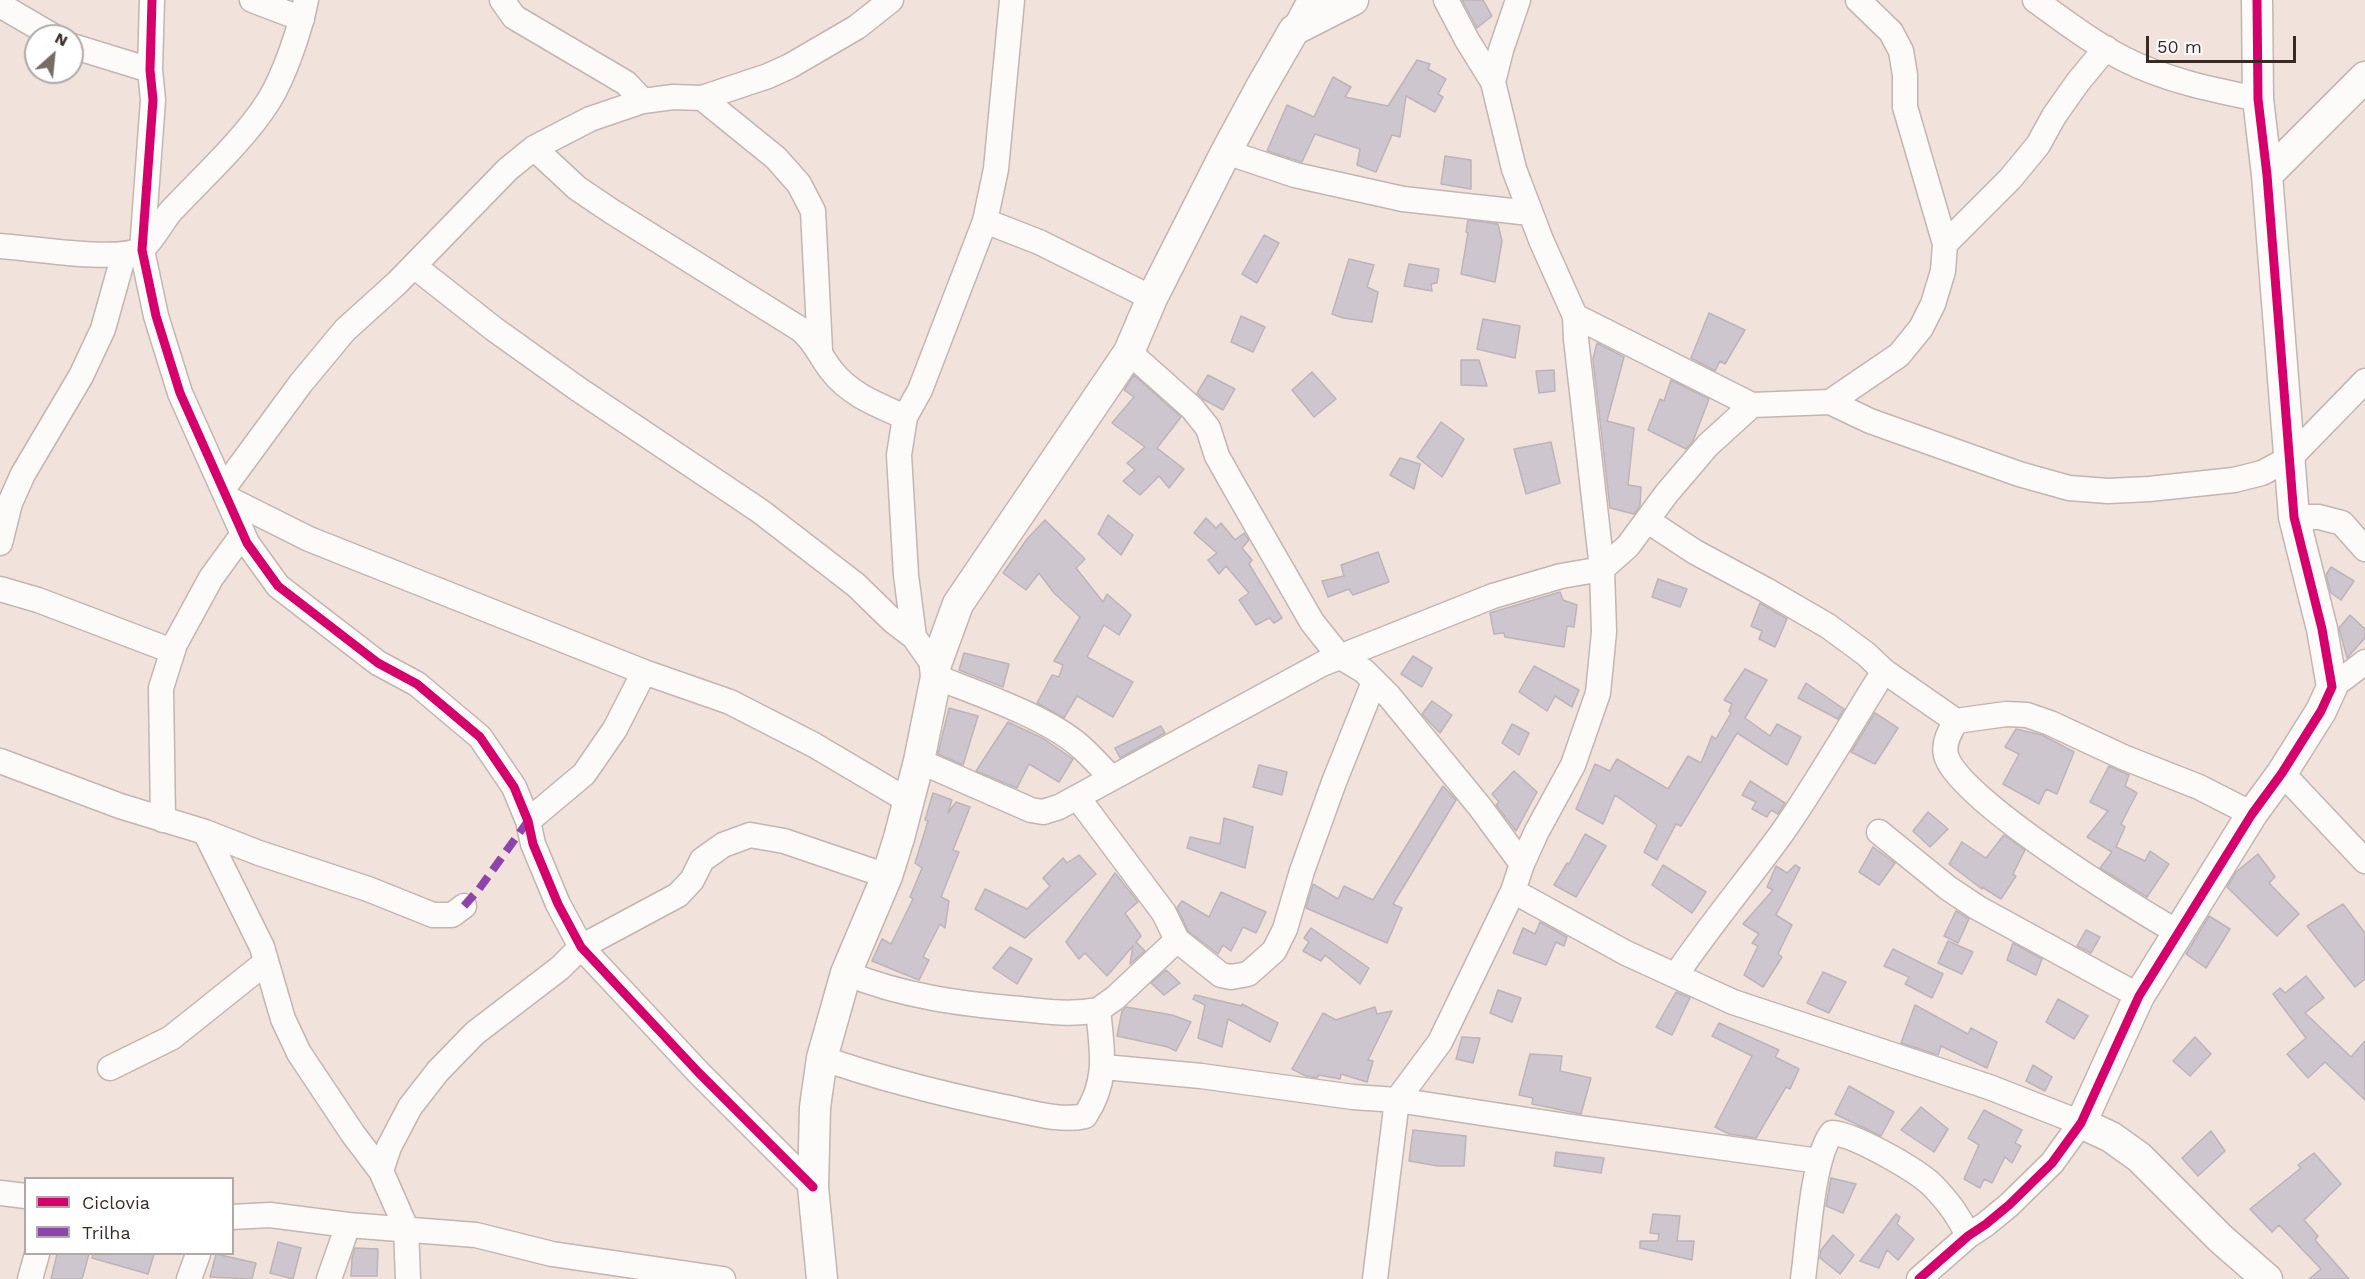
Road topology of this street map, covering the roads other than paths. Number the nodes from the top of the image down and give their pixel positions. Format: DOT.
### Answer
graph roads {
  1 [pos="152,0"];
  2 [pos="252,0"];
  3 [pos="502,0"];
  4 [pos="891,0"];
  5 [pos="1012,0"];
  6 [pos="1310,0"];
  7 [pos="1353,0"];
  8 [pos="1446,0"];
  9 [pos="1518,0"];
  10 [pos="1858,0"];
  11 [pos="2035,0"];
  12 [pos="2257,0"];
  13 [pos="0,5"];
  14 [pos="304,10"];
  15 [pos="32,24"];
  16 [pos="1294,30"];
  17 [pos="2106,48"];
  18 [pos="84,50"];
  19 [pos="150,70"];
  20 [pos="2365,77"];
  21 [pos="1493,82"];
  22 [pos="702,98"];
  23 [pos="2258,99"];
  24 [pos="643,101"];
  25 [pos="534,148"];
  26 [pos="1226,152"];
  27 [pos="2266,175"];
  28 [pos="1530,213"];
  29 [pos="986,221"];
  30 [pos="1945,244"];
  31 [pos="0,246"];
  32 [pos="133,252"];
  33 [pos="414,266"];
  34 [pos="1152,298"];
  35 [pos="1575,316"];
  36 [pos="820,350"];
  37 [pos="1129,352"];
  38 [pos="2365,381"];
  39 [pos="1830,402"];
  40 [pos="1752,405"];
  41 [pos="905,417"];
  42 [pos="2290,458"];
  43 [pos="225,494"];
  44 [pos="2294,517"];
  45 [pos="1648,521"];
  46 [pos="2,527"];
  47 [pos="243,534"];
  48 [pos="2365,549"];
  49 [pos="1602,569"];
  50 [pos="0,589"];
  51 [pos="914,637"];
  52 [pos="172,651"];
  53 [pos="1339,656"];
  54 [pos="2365,662"];
  55 [pos="1884,670"];
  56 [pos="644,672"];
  57 [pos="935,672"];
  58 [pos="1374,682"];
  59 [pos="2332,687"];
  60 [pos="1956,721"];
  61 [pos="0,761"];
  62 [pos="919,762"];
  63 [pos="2282,773"];
  64 [pos="1111,778"];
  65 [pos="1078,798"];
  66 [pos="907,800"];
  67 [pos="2252,814"];
  68 [pos="163,820"];
  69 [pos="528,821"];
  70 [pos="205,832"];
  71 [pos="1879,832"];
  72 [pos="2365,861"];
  73 [pos="1522,864"];
  74 [pos="887,876"];
  75 [pos="1513,891"];
  76 [pos="464,906"];
  77 [pos="2179,933"];
  78 [pos="1177,940"];
  79 [pos="581,947"];
  80 [pos="266,963"];
  81 [pos="846,972"];
  82 [pos="1676,975"];
  83 [pos="2139,996"];
  84 [pos="1098,1010"];
  85 [pos="822,1058"];
  86 [pos="1104,1067"];
  87 [pos="110,1068"];
  88 [pos="1397,1100"];
  89 [pos="2082,1123"];
  90 [pos="1819,1161"];
  91 [pos="381,1171"];
  92 [pos="813,1187"];
  93 [pos="0,1193"];
  94 [pos="24,1196"];
  95 [pos="234,1217"];
  96 [pos="348,1224"];
  97 [pos="406,1228"];
  98 [pos="1968,1236"];
  99 [pos="38,1255"];
  100 [pos="198,1255"];
  101 [pos="30,1279"];
  102 [pos="189,1279"];
  103 [pos="329,1279"];
  104 [pos="408,1279"];
  105 [pos="723,1279"];
  106 [pos="822,1279"];
  107 [pos="1375,1279"];
  108 [pos="1803,1279"];
  109 [pos="1919,1279"];
  110 [pos="2267,1279"];
  1 -- 19 [label="street"];
  2 -- 14 [label="street"];
  3 -- 24 [label="street"];
  4 -- 22 [label="street"];
  5 -- 29 [label="street"];
  6 -- 16 [label="street"];
  7 -- 16 [label="street"];
  8 -- 21 [label="street"];
  9 -- 21 [label="street"];
  10 -- 30 [label="street"];
  11 -- 17 [label="street"];
  12 -- 23 [label="street"];
  13 -- 15 [label="street"];
  14 -- 32 [label="street"];
  16 -- 26 [label="street"];
  17 -- 23 [label="street"];
  17 -- 30 [label="street"];
  18 -- 19 [label="street"];
  19 -- 32 [label="street"];
  20 -- 27 [label="street"];
  21 -- 28 [label="street"];
  22 -- 24 [label="street"];
  22 -- 36 [label="street"];
  23 -- 27 [label="street"];
  24 -- 25 [label="street"];
  25 -- 33 [label="street"];
  25 -- 36 [label="street"];
  26 -- 28 [label="street"];
  26 -- 34 [label="street"];
  27 -- 42 [label="street"];
  28 -- 35 [label="street"];
  29 -- 34 [label="street"];
  29 -- 41 [label="street"];
  30 -- 39 [label="street"];
  31 -- 32 [label="street"];
  32 -- 43 [label="street"];
  32 -- 46 [label="street"];
  33 -- 43 [label="street"];
  33 -- 51 [label="street"];
  34 -- 37 [label="street"];
  35 -- 40 [label="street"];
  35 -- 49 [label="street"];
  36 -- 41 [label="street"];
  37 -- 53 [label="street"];
  37 -- 57 [label="street"];
  38 -- 42 [label="street"];
  39 -- 40 [label="street"];
  39 -- 42 [label="street"];
  40 -- 45 [label="street"];
  41 -- 51 [label="street"];
  42 -- 44 [label="street"];
  43 -- 47 [label="street"];
  43 -- 56 [label="street"];
  44 -- 48 [label="street"];
  44 -- 59 [label="street"];
  45 -- 49 [label="street"];
  45 -- 55 [label="street"];
  47 -- 52 [label="street"];
  47 -- 69 [label="street"];
  49 -- 53 [label="street"];
  49 -- 73 [label="street"];
  50 -- 52 [label="street"];
  51 -- 57 [label="street"];
  52 -- 68 [label="street"];
  53 -- 58 [label="street"];
  53 -- 64 [label="street"];
  54 -- 59 [label="street"];
  55 -- 60 [label="street"];
  55 -- 82 [label="street"];
  56 -- 66 [label="street"];
  56 -- 69 [label="street"];
  57 -- 62 [label="street"];
  57 -- 64 [label="street"];
  58 -- 73 [label="street"];
  58 -- 78 [label="street"];
  59 -- 63 [label="street"];
  60 -- 67 [label="street"];
  60 -- 77 [label="street"];
  61 -- 68 [label="street"];
  62 -- 65 [label="street"];
  62 -- 66 [label="street"];
  63 -- 67 [label="street"];
  63 -- 72 [label="street"];
  64 -- 65 [label="street"];
  65 -- 78 [label="street"];
  66 -- 74 [label="street"];
  67 -- 77 [label="street"];
  68 -- 70 [label="street"];
  69 -- 79 [label="street"];
  70 -- 76 [label="street"];
  70 -- 80 [label="street"];
  71 -- 83 [label="street"];
  73 -- 75 [label="street"];
  74 -- 79 [label="street"];
  74 -- 81 [label="street"];
  75 -- 82 [label="street"];
  75 -- 88 [label="street"];
  77 -- 83 [label="street"];
  78 -- 84 [label="street"];
  79 -- 91 [label="street"];
  79 -- 92 [label="street"];
  80 -- 87 [label="street"];
  80 -- 91 [label="street"];
  81 -- 84 [label="street"];
  81 -- 85 [label="street"];
  82 -- 89 [label="street"];
  83 -- 89 [label="street"];
  84 -- 86 [label="street"];
  85 -- 86 [label="street"];
  85 -- 92 [label="street"];
  86 -- 88 [label="street"];
  88 -- 90 [label="street"];
  88 -- 107 [label="street"];
  89 -- 98 [label="street"];
  89 -- 110 [label="street"];
  90 -- 98 [label="street"];
  90 -- 108 [label="street"];
  91 -- 97 [label="street"];
  92 -- 106 [label="street"];
  93 -- 94 [label="street"];
  95 -- 96 [label="street"];
  96 -- 97 [label="street"];
  96 -- 103 [label="street"];
  97 -- 104 [label="street"];
  97 -- 105 [label="street"];
  98 -- 109 [label="street"];
  99 -- 101 [label="street"];
  100 -- 102 [label="street"];
}
